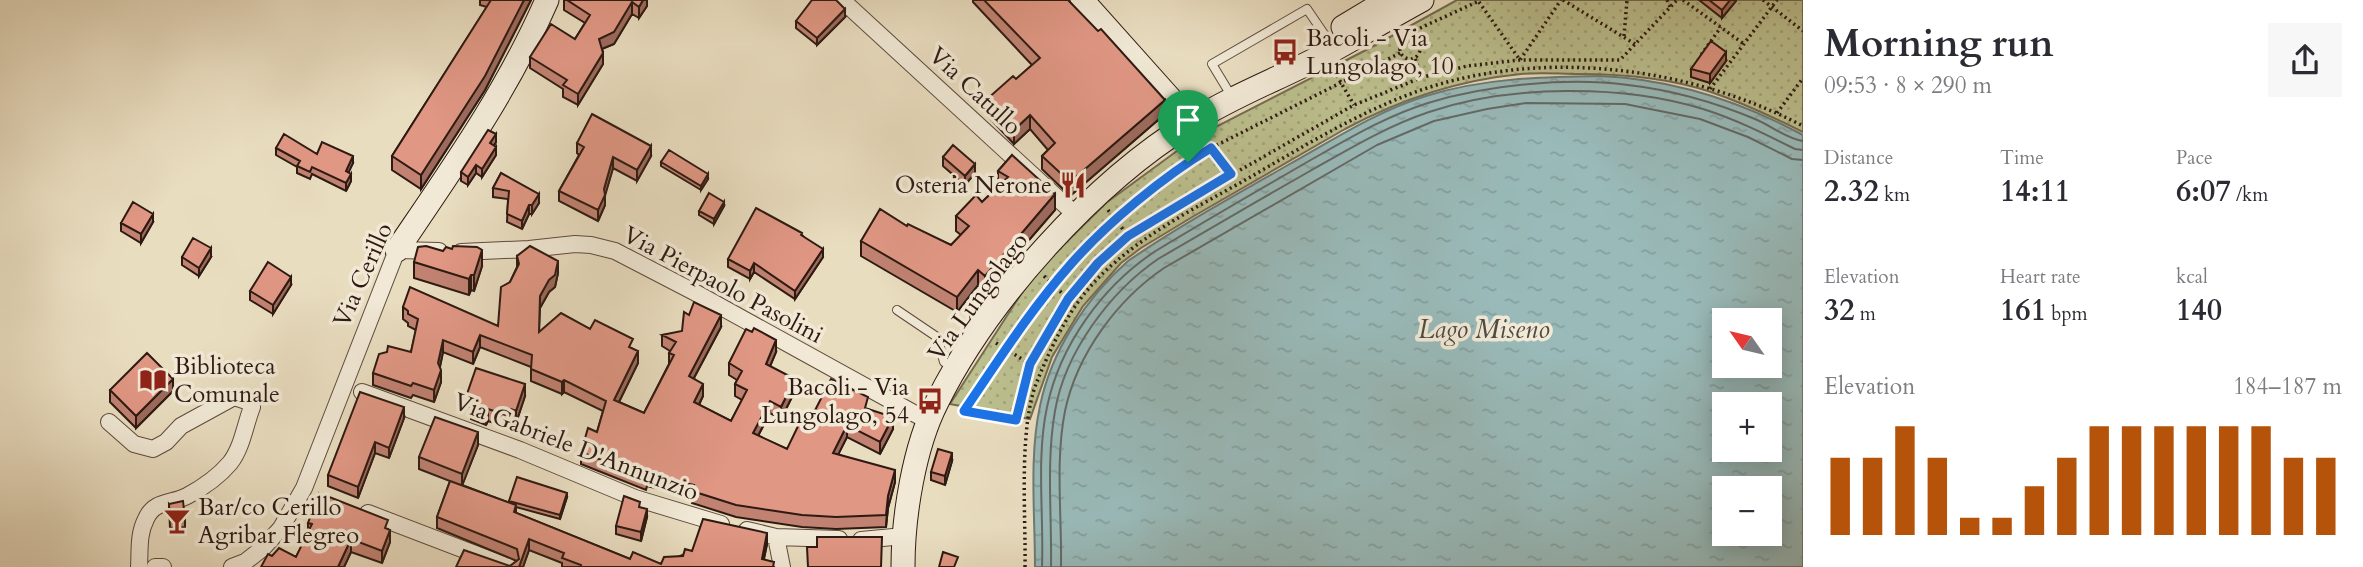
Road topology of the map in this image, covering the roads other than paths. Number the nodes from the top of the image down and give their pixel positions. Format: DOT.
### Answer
graph roads {
  1 [pos="547,0"];
  2 [pos="842,0"];
  3 [pos="1082,0"];
  4 [pos="1301,0"];
  5 [pos="1388,0"];
  6 [pos="1422,0"];
  7 [pos="1307,9"];
  8 [pos="1330,50"];
  9 [pos="1233,99"];
  10 [pos="1191,122"];
  11 [pos="1077,216"];
  12 [pos="397,250"];
  13 [pos="897,310"];
  14 [pos="956,369"];
  15 [pos="362,392"];
  16 [pos="928,421"];
  17 [pos="109,422"];
  18 [pos="355,507"];
  19 [pos="904,536"];
  20 [pos="776,537"];
  21 [pos="139,567"];
  22 [pos="155,567"];
  23 [pos="163,567"];
  24 [pos="232,567"];
  25 [pos="509,567"];
  26 [pos="782,567"];
  27 [pos="903,567"];
  1 -- 12 [label="main road, Via Cerillo"];
  2 -- 11 [label="street, Via Catullo"];
  3 -- 10 [label="main road"];
  4 -- 7 [label="lane"];
  5 -- 8 [label="main road, Via Lungolago"];
  6 -- 8 [label="main road, Via Lungolago"];
  7 -- 8 [label="lane"];
  7 -- 9 [label="lane"];
  8 -- 9 [label="main road, Via Lungolago"];
  9 -- 10 [label="main road, Via Lungolago"];
  10 -- 11 [label="main road, Via Lungolago"];
  11 -- 14 [label="main road, Via Lungolago"];
  12 -- 16 [label="street, Via Pierpaolo Pasolini"];
  12 -- 24 [label="street, Via Cerillo"];
  13 -- 14 [label="lane"];
  14 -- 16 [label="main road, Via Lungolago"];
  15 -- 20 [label="street, Via Gabriele D'Annunzio"];
  16 -- 19 [label="main road, Via Lungolago"];
  17 -- 21 [label="street"];
  18 -- 25 [label="street"];
  19 -- 20 [label="street, Via Gabriele D'Annunzio"];
  19 -- 27 [label="main road, Via Lungolago"];
  20 -- 26 [label="street"];
  22 -- 23 [label="street"];
}
